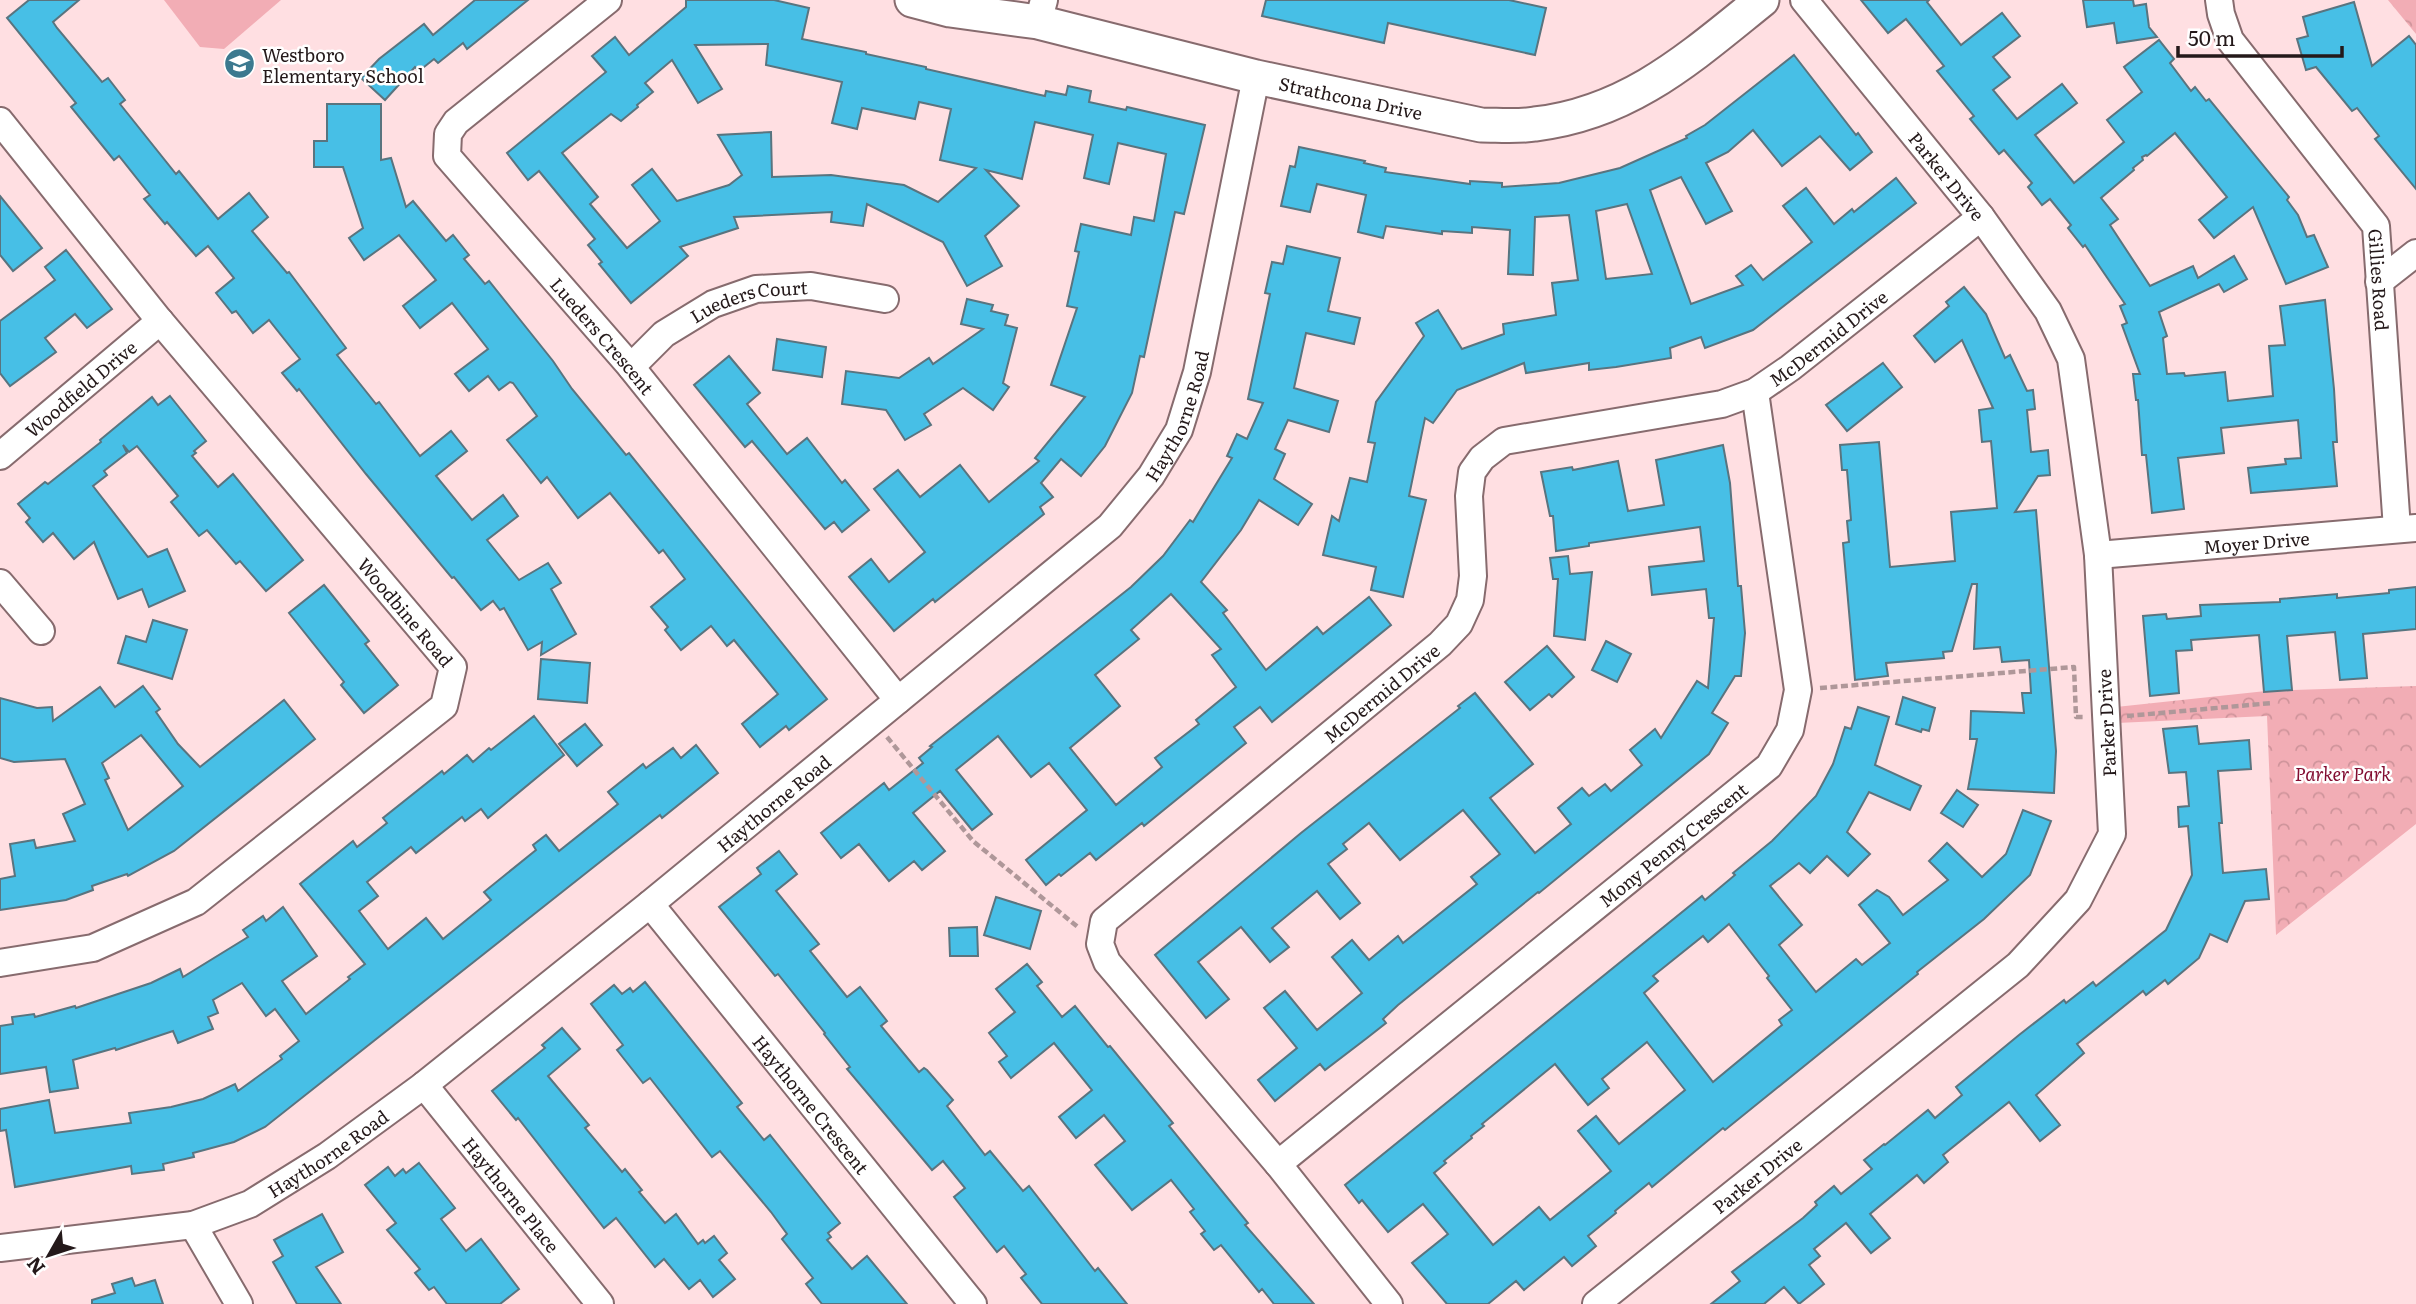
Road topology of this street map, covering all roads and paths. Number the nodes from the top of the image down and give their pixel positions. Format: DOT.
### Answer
graph roads {
  1 [pos="608,0"];
  2 [pos="912,0"];
  3 [pos="1762,0"];
  4 [pos="1804,0"];
  5 [pos="2219,0"];
  6 [pos="1041,11"];
  7 [pos="1256,77"];
  8 [pos="0,121"];
  9 [pos="1981,217"];
  10 [pos="2416,253"];
  11 [pos="2379,282"];
  12 [pos="885,299"];
  13 [pos="160,321"];
  14 [pos="631,367"];
  15 [pos="1755,393"];
  16 [pos="0,456"];
  17 [pos="2406,529"];
  18 [pos="2098,555"];
  19 [pos="0,583"];
  20 [pos="41,631"];
  21 [pos="1798,690"];
  22 [pos="898,700"];
  23 [pos="2272,703"];
  24 [pos="2106,718"];
  25 [pos="886,737"];
  26 [pos="650,904"];
  27 [pos="1079,928"];
  28 [pos="0,963"];
  29 [pos="424,1085"];
  30 [pos="1278,1164"];
  31 [pos="194,1225"];
  32 [pos="0,1248"];
  33 [pos="239,1304"];
  34 [pos="600,1304"];
  35 [pos="973,1304"];
  36 [pos="1389,1304"];
  37 [pos="1596,1304"];
  1 -- 14 [label="street, Lueders Crescent"];
  2 -- 6 [label="street, Strathcona Drive"];
  3 -- 7 [label="street, Strathcona Drive"];
  4 -- 9 [label="street, Parker Drive"];
  5 -- 11 [label="street, Gillies Road"];
  6 -- 7 [label="street, Strathcona Drive"];
  7 -- 22 [label="street, Haythorne Road"];
  8 -- 13 [label="street, Woodbine Road"];
  9 -- 15 [label="street, McDermid Drive"];
  9 -- 18 [label="street, Parker Drive"];
  10 -- 11 [label="street"];
  11 -- 17 [label="street, Gillies Road"];
  12 -- 14 [label="street, Lueders Court"];
  13 -- 16 [label="street, Woodfield Drive"];
  13 -- 28 [label="street, Woodbine Road"];
  14 -- 22 [label="street, Lueders Crescent"];
  15 -- 21 [label="street, Mony Penny Crescent"];
  15 -- 30 [label="street, McDermid Drive"];
  17 -- 18 [label="street, Moyer Drive"];
  18 -- 24 [label="street, Parker Drive"];
  19 -- 20 [label="street"];
  21 -- 24 [label="path"];
  21 -- 30 [label="street, Mony Penny Crescent"];
  22 -- 26 [label="street, Haythorne Road"];
  23 -- 24 [label="path"];
  24 -- 37 [label="street, Parker Drive"];
  25 -- 27 [label="path"];
  26 -- 29 [label="street, Haythorne Road"];
  26 -- 35 [label="street, Haythorne Crescent"];
  29 -- 31 [label="street, Haythorne Road"];
  29 -- 34 [label="street, Haythorne Place"];
  30 -- 36 [label="street, McDermid Drive"];
  31 -- 32 [label="street, Haythorne Road"];
  31 -- 33 [label="street"];
}
